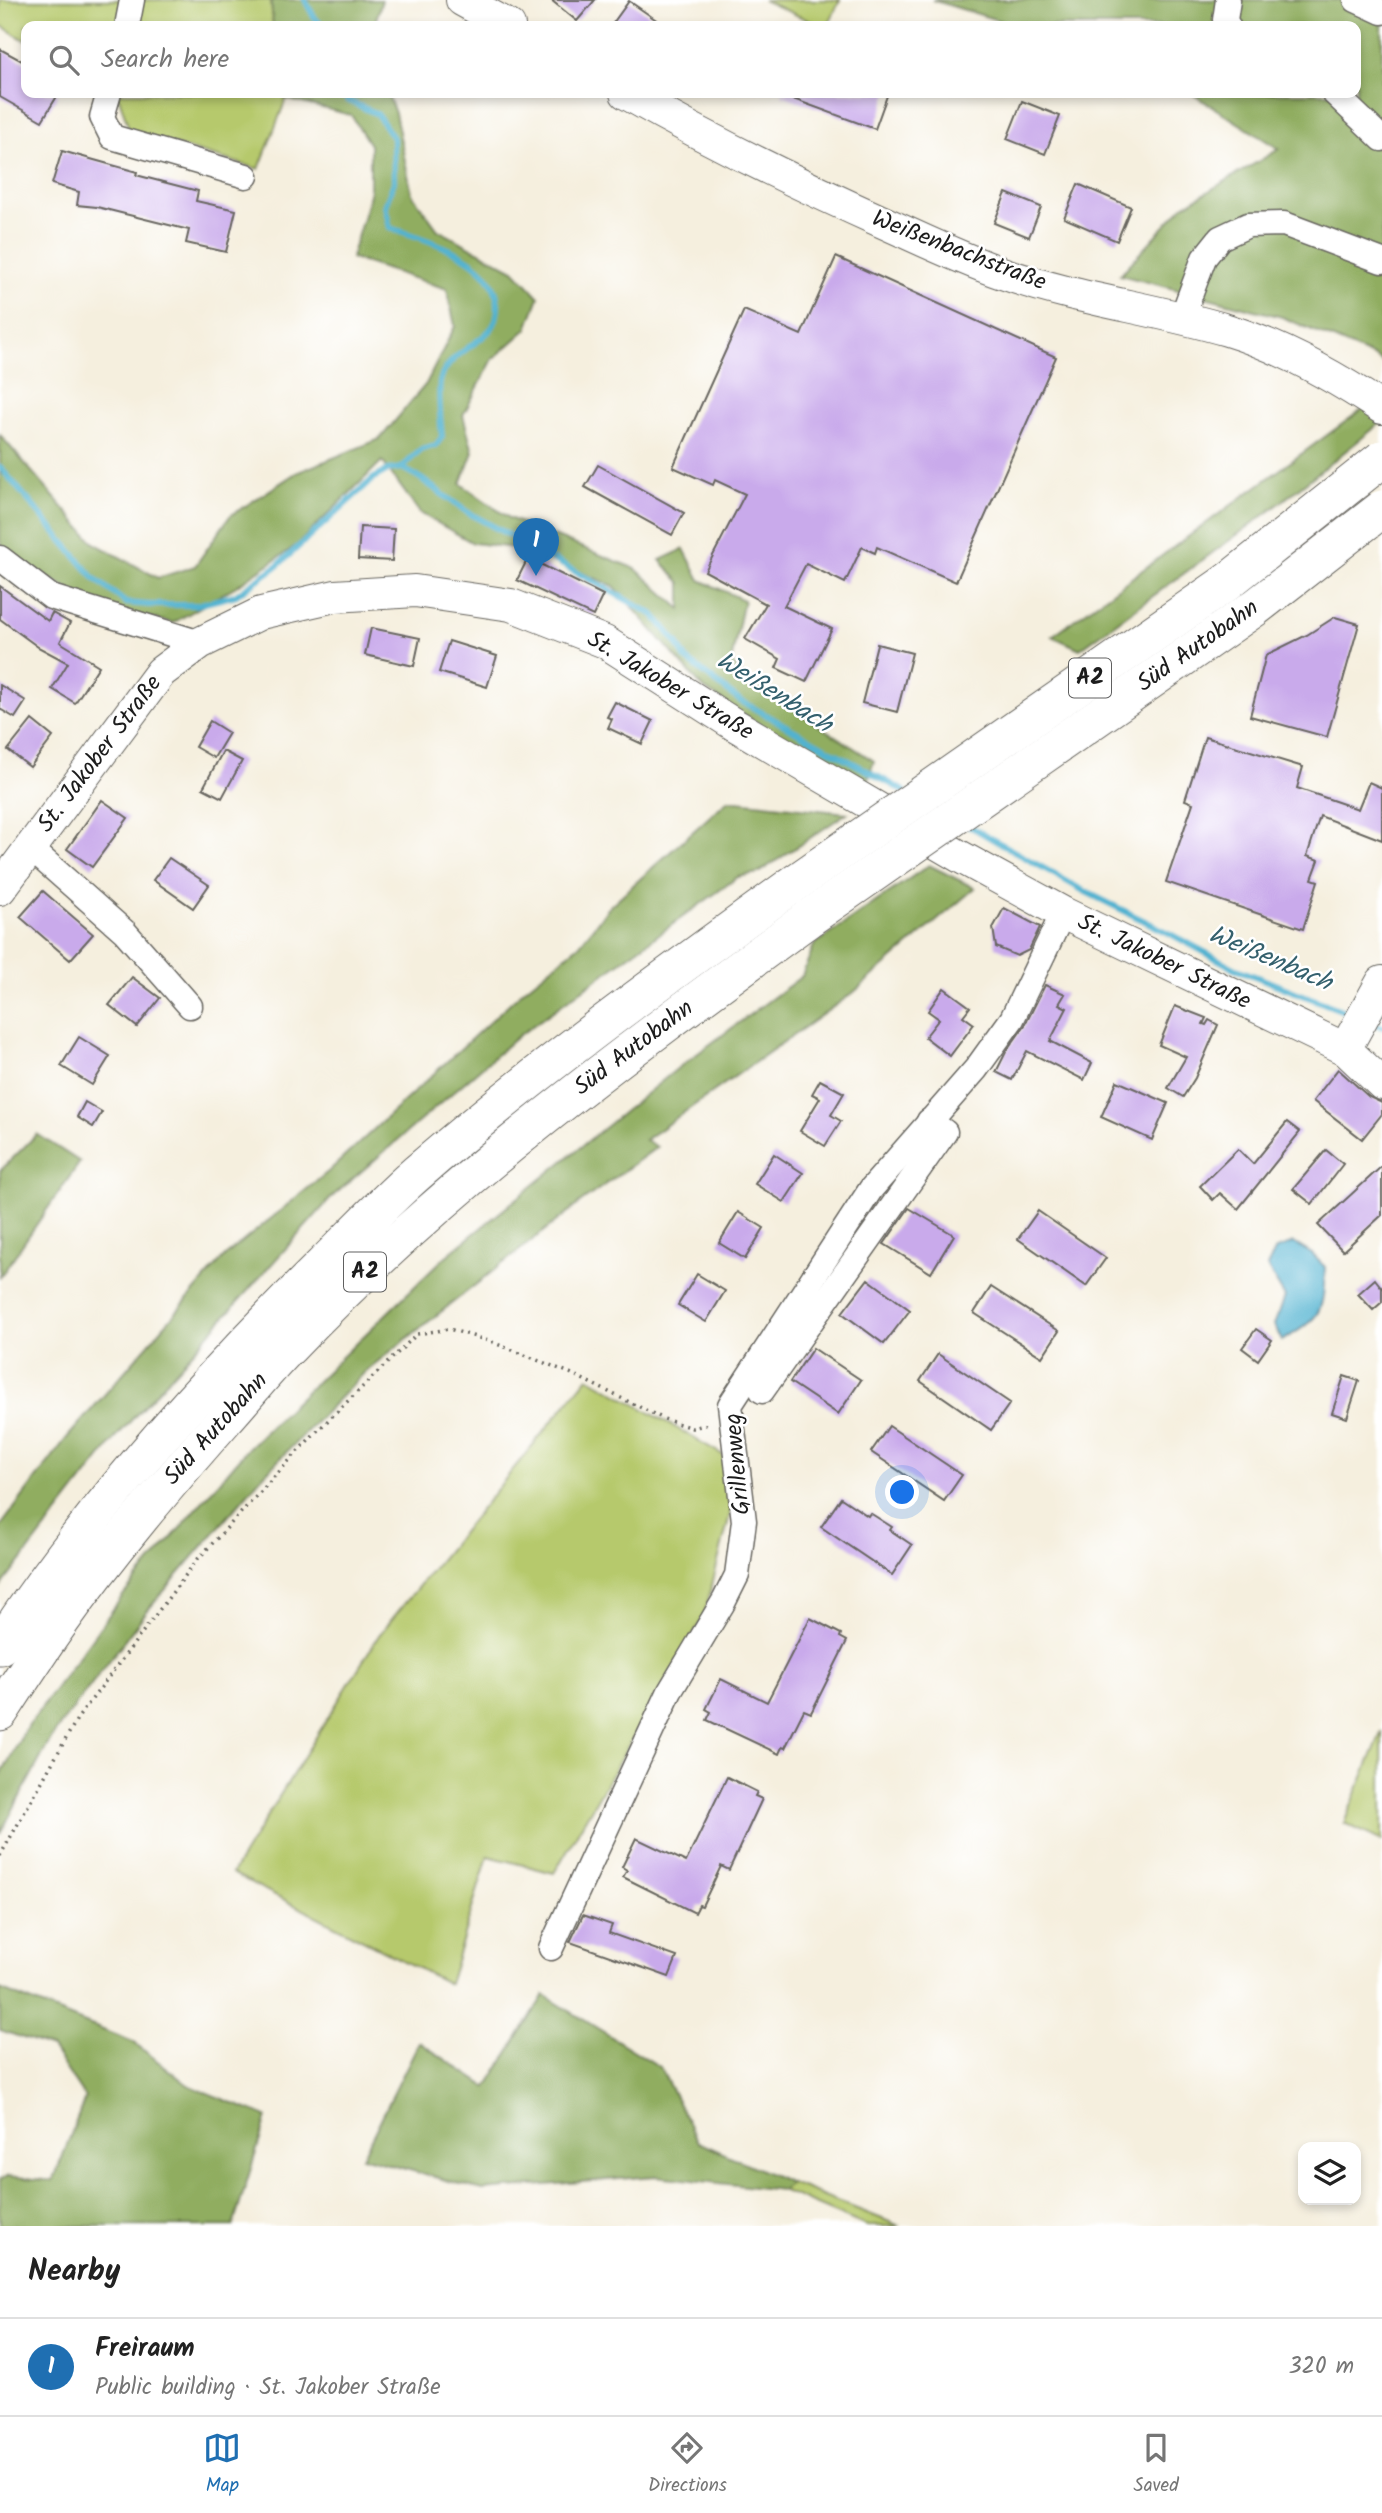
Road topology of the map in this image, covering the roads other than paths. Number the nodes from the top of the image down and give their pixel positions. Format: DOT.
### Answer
graph roads {
  1 [pos="132,0"];
  2 [pos="462,0"];
  3 [pos="1228,0"];
  4 [pos="1356,0"];
  5 [pos="1382,12"];
  6 [pos="128,21"];
  7 [pos="500,21"];
  8 [pos="1226,21"];
  9 [pos="108,98"];
  10 [pos="634,98"];
  11 [pos="1339,98"];
  12 [pos="1382,139"];
  13 [pos="246,176"];
  14 [pos="1382,261"];
  15 [pos="1182,317"];
  16 [pos="1382,408"];
  17 [pos="1382,459"];
  18 [pos="1382,509"];
  19 [pos="0,558"];
  20 [pos="200,643"];
  21 [pos="29,847"];
  22 [pos="0,889"];
  23 [pos="1063,913"];
  24 [pos="190,1006"];
  25 [pos="1365,1013"];
  26 [pos="1382,1084"];
  27 [pos="929,1121"];
  28 [pos="762,1391"];
  29 [pos="0,1646"];
  30 [pos="0,1712"];
  31 [pos="551,1948"];
  1 -- 6 [label="street"];
  2 -- 7 [label="main road"];
  3 -- 8 [label="street"];
  4 -- 5 [label="street"];
  9 -- 13 [label="street"];
  10 -- 15 [label="main road, Weißenbachstraße"];
  11 -- 12 [label="street"];
  14 -- 15 [label="street"];
  15 -- 16 [label="main road, Weißenbachstraße"];
  17 -- 29 [label="highway, Süd Autobahn / A2, bridge"];
  18 -- 30 [label="highway, Süd Autobahn / A2, bridge"];
  19 -- 20 [label="street"];
  20 -- 21 [label="main road, St. Jakober Straße"];
  20 -- 23 [label="main road, St. Jakober Straße"];
  21 -- 22 [label="main road, St. Jakober Straße"];
  21 -- 24 [label="street"];
  23 -- 25 [label="main road, St. Jakober Straße"];
  23 -- 27 [label="street, Grillenweg"];
  25 -- 26 [label="main road, St. Jakober Straße"];
  27 -- 28 [label="street"];
  27 -- 31 [label="street, Grillenweg"];
}
